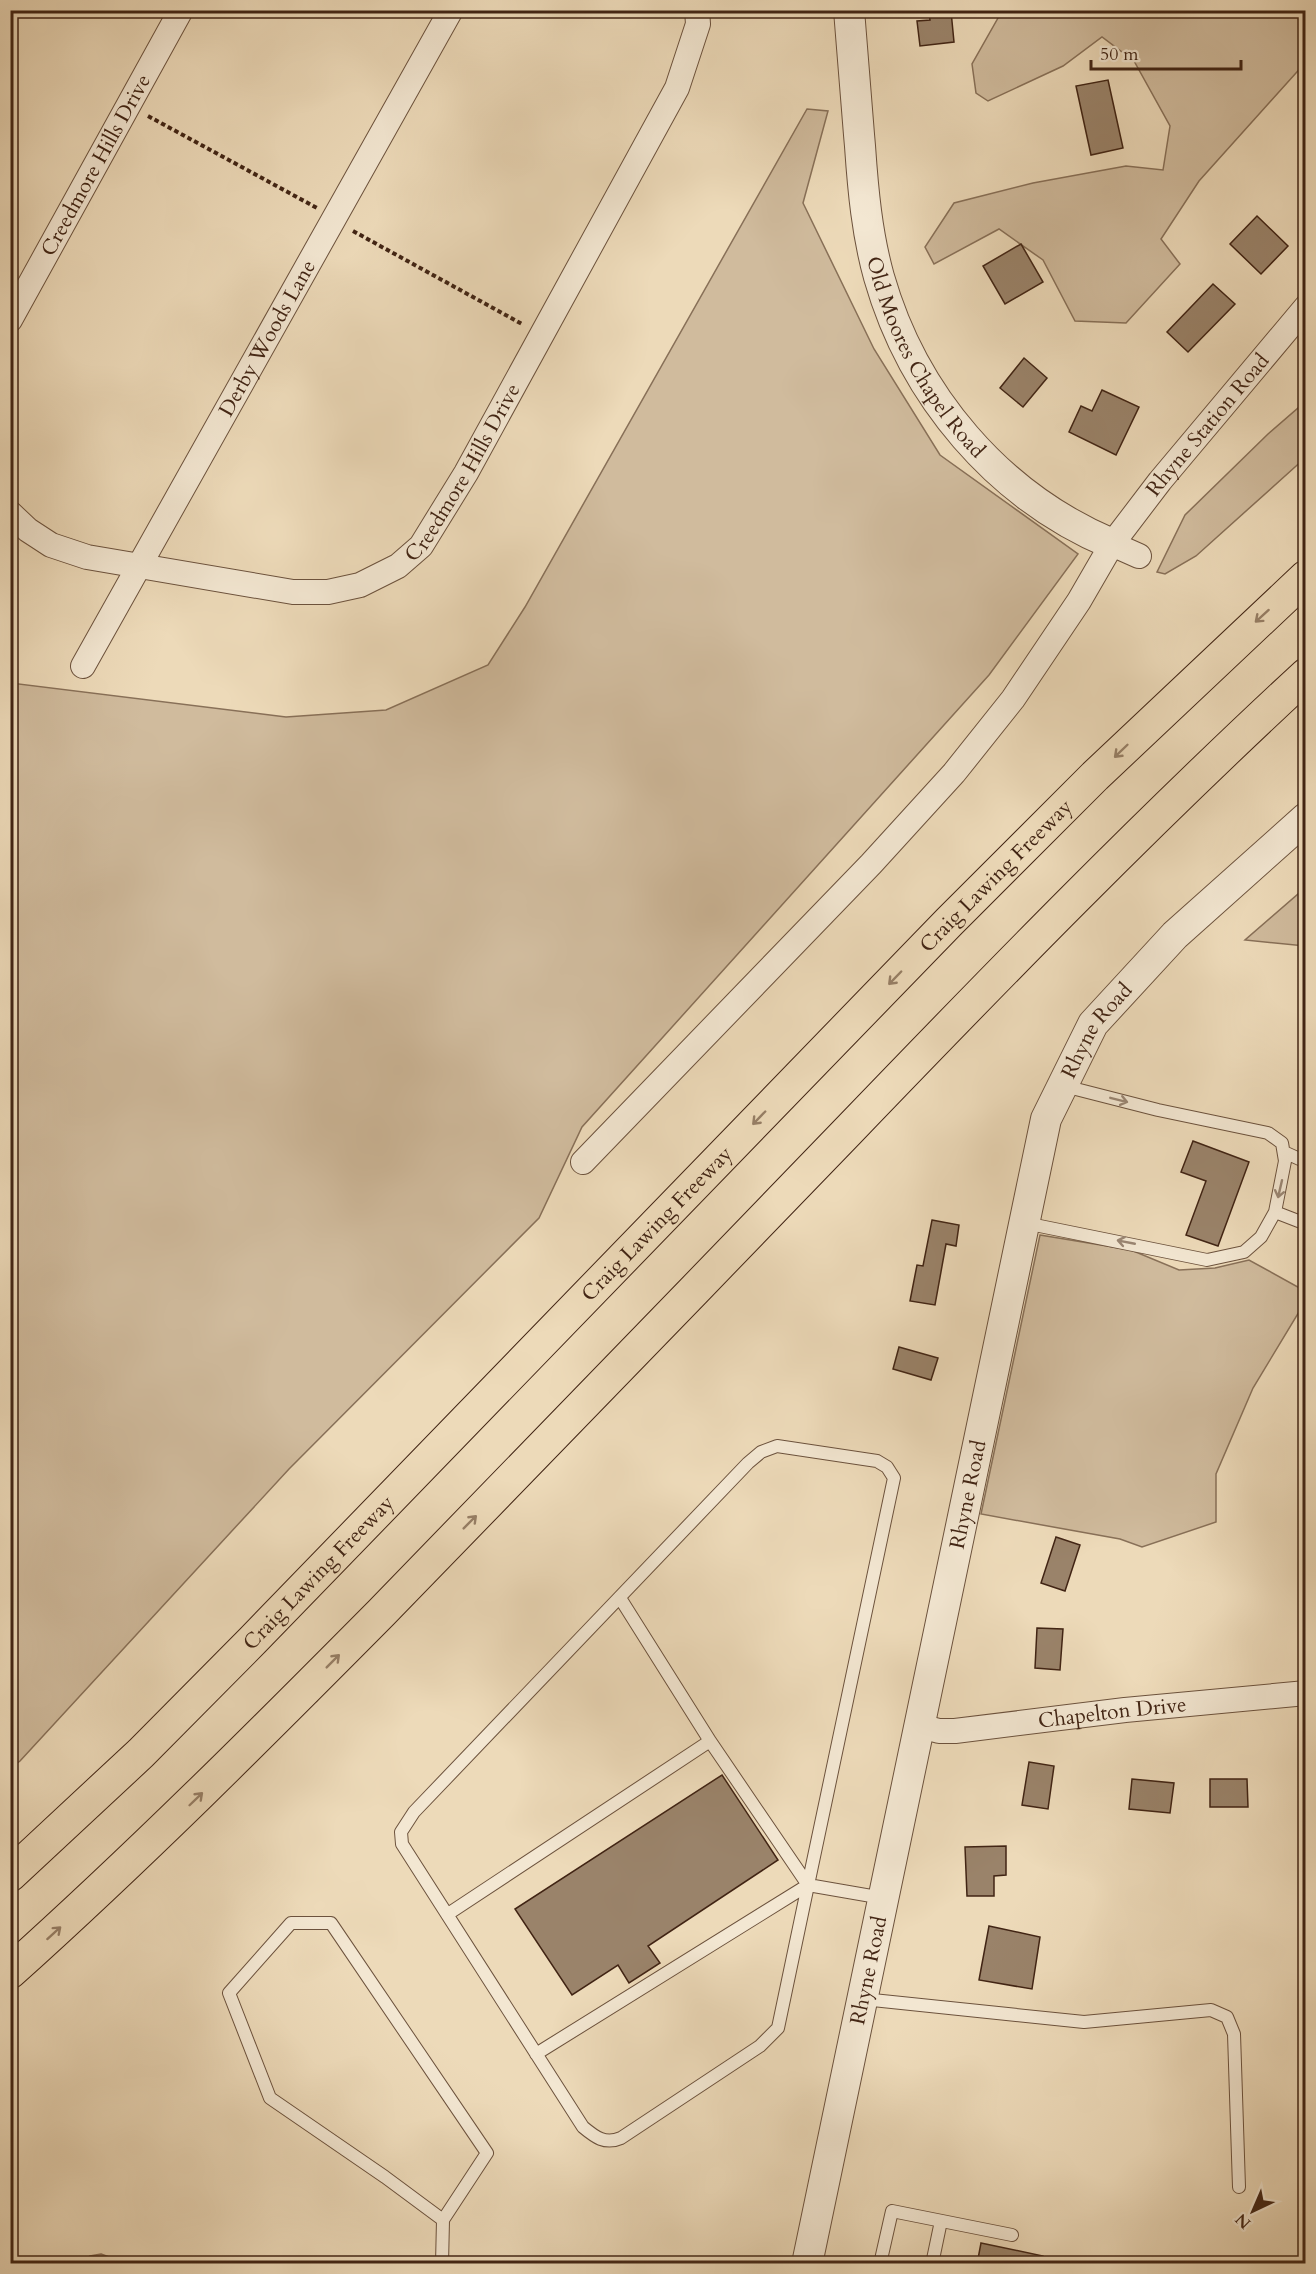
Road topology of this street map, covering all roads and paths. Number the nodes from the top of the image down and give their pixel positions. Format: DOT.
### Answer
graph roads {
  1 [pos="180,10"];
  2 [pos="451,10"];
  3 [pos="697,10"];
  4 [pos="849,10"];
  5 [pos="148,116"];
  6 [pos="317,208"];
  7 [pos="353,231"];
  8 [pos="1305,307"];
  9 [pos="10,320"];
  10 [pos="522,324"];
  11 [pos="10,513"];
  12 [pos="1112,544"];
  13 [pos="1139,556"];
  14 [pos="142,565"];
  15 [pos="1305,576"];
  16 [pos="83,666"];
  17 [pos="1305,675"];
  18 [pos="1305,818"];
  19 [pos="1063,1086"];
  20 [pos="1284,1152"];
  21 [pos="583,1162"];
  22 [pos="1305,1162"];
  23 [pos="1275,1212"];
  24 [pos="1025,1223"];
  25 [pos="1305,1224"];
  26 [pos="620,1598"];
  27 [pos="1305,1693"];
  28 [pos="920,1726"];
  29 [pos="710,1741"];
  30 [pos="10,1875"];
  31 [pos="808,1885"];
  32 [pos="883,1898"];
  33 [pos="448,1914"];
  34 [pos="10,1972"];
  35 [pos="861,1999"];
  36 [pos="536,2054"];
  37 [pos="1239,2187"];
  38 [pos="443,2220"];
  39 [pos="941,2221"];
  40 [pos="1012,2235"];
  41 [pos="442,2264"];
  42 [pos="807,2264"];
  43 [pos="880,2264"];
  44 [pos="932,2264"];
  1 -- 9 [label="street, Creedmore Hills Drive"];
  2 -- 14 [label="street, Derby Woods Lane"];
  3 -- 14 [label="street, Creedmore Hills Drive"];
  4 -- 12 [label="street, Old Moores Chapel Road"];
  5 -- 6 [label="path"];
  7 -- 10 [label="path"];
  8 -- 12 [label="street, Rhyne Station Road"];
  11 -- 14 [label="street, Creedmore Hills Drive"];
  12 -- 13 [label="street, Old Moores Chapel Road"];
  12 -- 21 [label="street, Rhyne Station Road"];
  14 -- 16 [label="street, Derby Woods Lane"];
  15 -- 30 [label="highway, Craig Lawing Freeway, one-way"];
  34 -- 17 [label="highway, one-way"];
  18 -- 19 [label="street, Rhyne Road"];
  19 -- 20 [label="lane, one-way"];
  19 -- 24 [label="street, Rhyne Road"];
  20 -- 22 [label="lane"];
  20 -- 23 [label="lane, one-way"];
  23 -- 24 [label="lane, one-way"];
  23 -- 25 [label="lane"];
  24 -- 28 [label="street, Rhyne Road"];
  26 -- 29 [label="lane"];
  26 -- 31 [label="lane"];
  26 -- 33 [label="lane"];
  27 -- 28 [label="street, Chapelton Drive"];
  28 -- 32 [label="street, Rhyne Road"];
  29 -- 31 [label="lane"];
  29 -- 33 [label="lane"];
  31 -- 32 [label="lane"];
  31 -- 36 [label="lane"];
  31 -- 36 [label="lane"];
  32 -- 35 [label="street, Rhyne Road"];
  33 -- 36 [label="lane"];
  35 -- 37 [label="lane"];
  35 -- 42 [label="street, Rhyne Road"];
  38 -- 38 [label="lane"];
  38 -- 41 [label="lane"];
  39 -- 40 [label="lane"];
  39 -- 43 [label="lane"];
  39 -- 44 [label="lane"];
}
